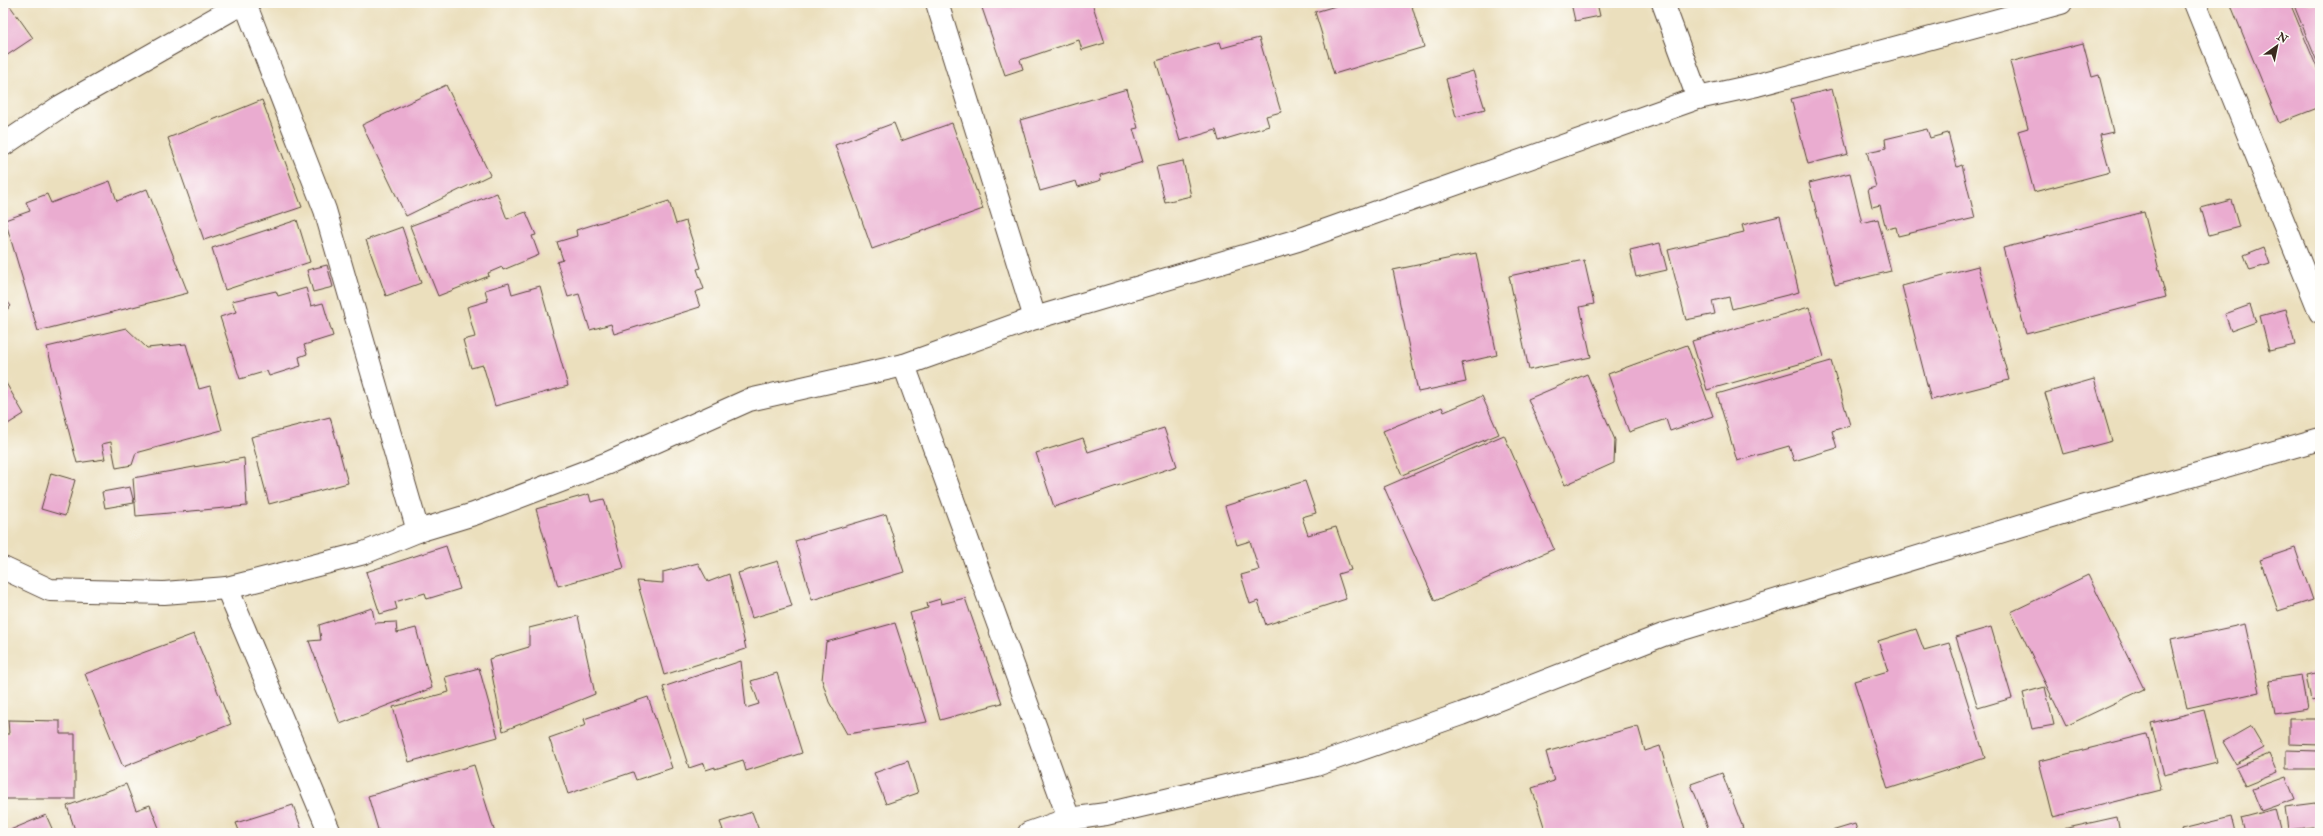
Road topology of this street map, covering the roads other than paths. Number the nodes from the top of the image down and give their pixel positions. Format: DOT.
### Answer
graph roads {
  1 [pos="244,3"];
  2 [pos="937,3"];
  3 [pos="1663,3"];
  4 [pos="2061,3"];
  5 [pos="2194,3"];
  6 [pos="1698,98"];
  7 [pos="3,145"];
  8 [pos="2320,312"];
  9 [pos="1035,318"];
  10 [pos="904,365"];
  11 [pos="2320,439"];
  12 [pos="418,531"];
  13 [pos="3,568"];
  14 [pos="227,588"];
  15 [pos="1069,819"];
  16 [pos="330,833"];
  17 [pos="1029,833"];
  1 -- 7 [label="street"];
  1 -- 12 [label="street"];
  2 -- 9 [label="street"];
  3 -- 6 [label="street"];
  4 -- 6 [label="street"];
  5 -- 8 [label="street"];
  6 -- 9 [label="street"];
  9 -- 10 [label="street"];
  10 -- 12 [label="street"];
  10 -- 15 [label="street"];
  11 -- 15 [label="street"];
  12 -- 14 [label="street"];
  13 -- 14 [label="street"];
  14 -- 16 [label="street"];
  15 -- 17 [label="street"];
}
